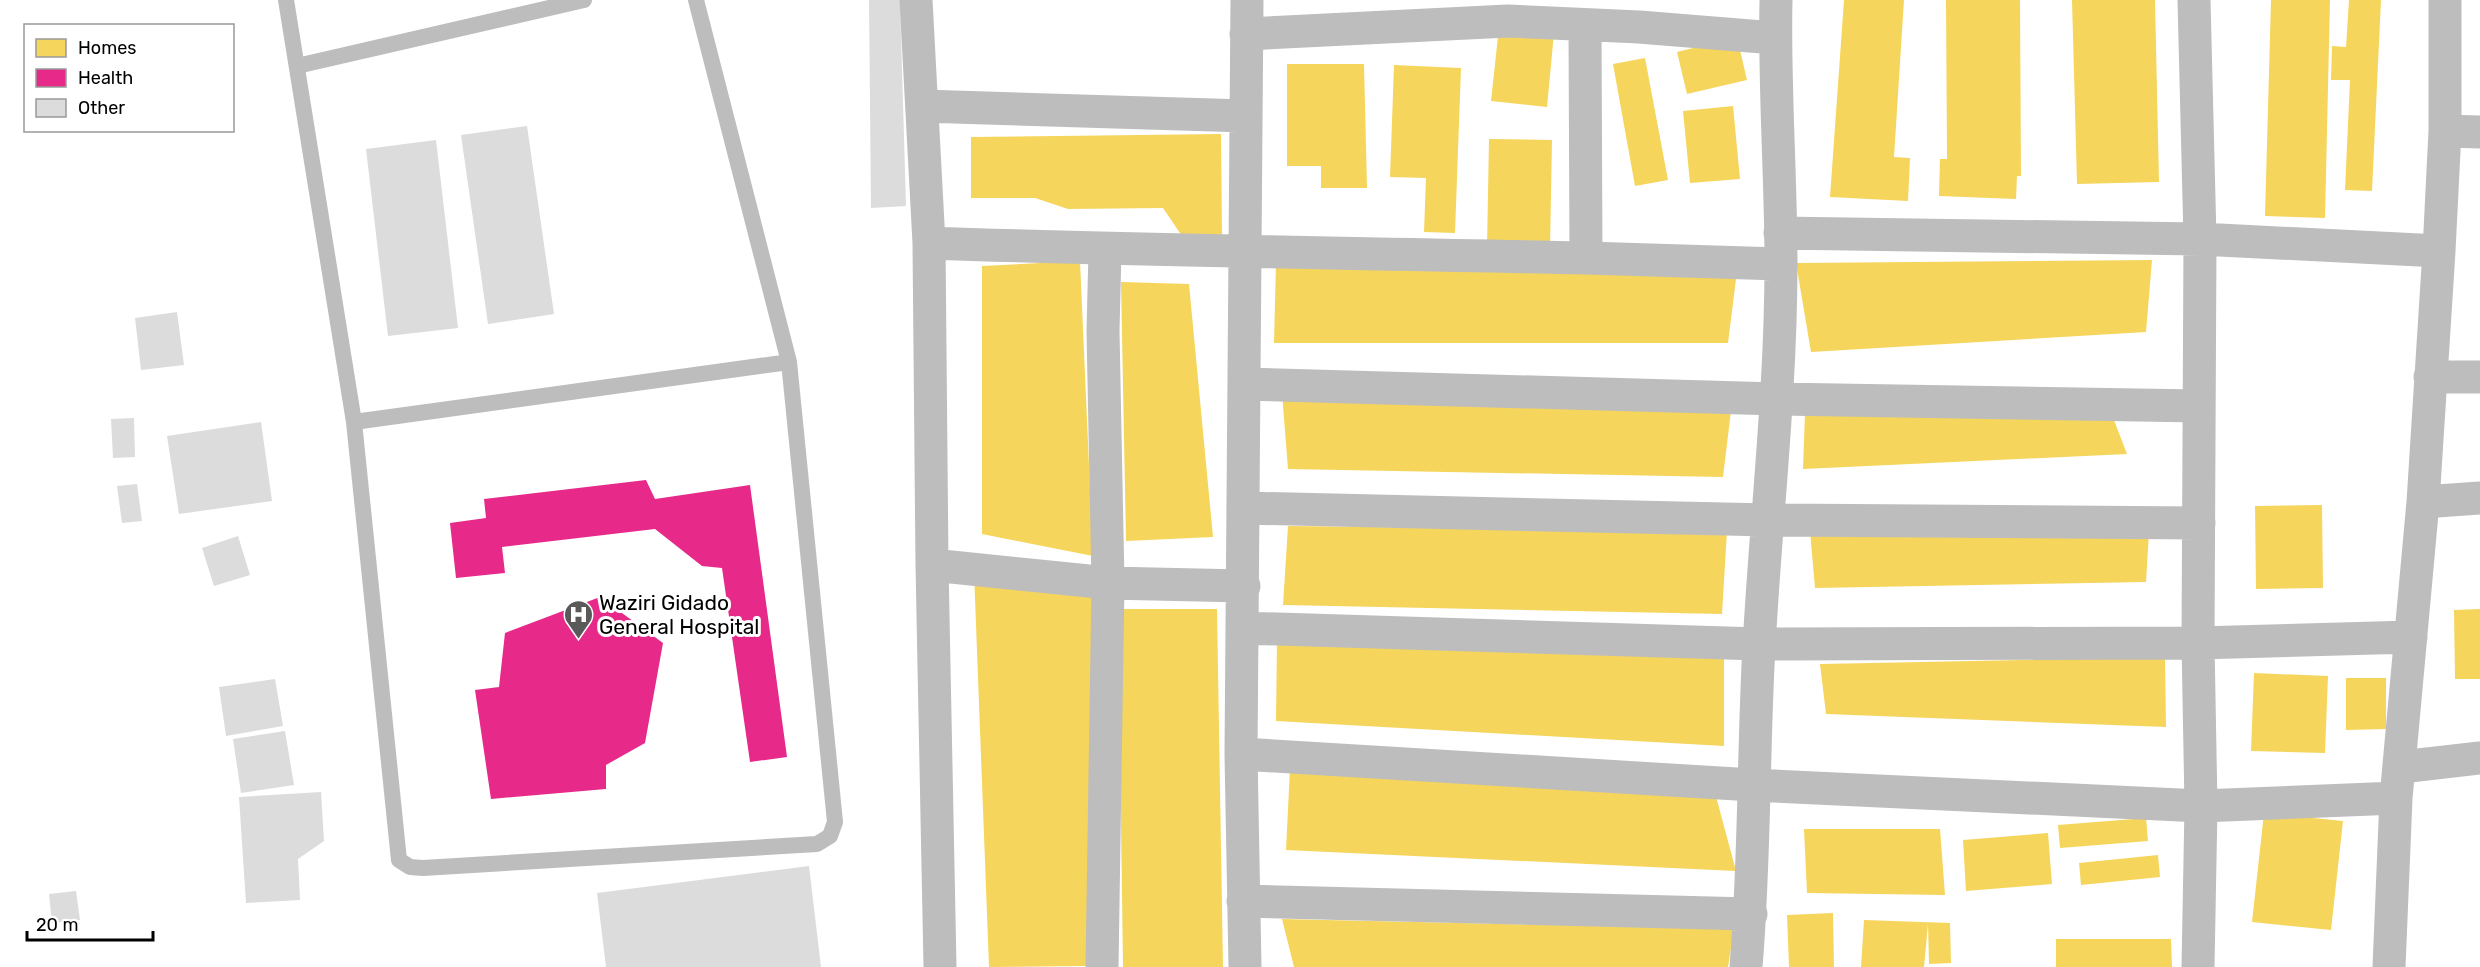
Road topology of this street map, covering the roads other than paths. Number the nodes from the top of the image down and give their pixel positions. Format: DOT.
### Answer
graph roads {
  1 [pos="286,0"];
  2 [pos="584,0"];
  3 [pos="696,0"];
  4 [pos="916,0"];
  5 [pos="1247,0"];
  6 [pos="1776,0"];
  7 [pos="2194,0"];
  8 [pos="2445,0"];
  9 [pos="1508,11"];
  10 [pos="1382,14"];
  11 [pos="1639,14"];
  12 [pos="1585,26"];
  13 [pos="1246,34"];
  14 [pos="1775,38"];
  15 [pos="297,66"];
  16 [pos="922,106"];
  17 [pos="1246,116"];
  18 [pos="2445,131"];
  19 [pos="2480,132"];
  20 [pos="2200,239"];
  21 [pos="929,243"];
  22 [pos="1781,248"];
  23 [pos="1105,250"];
  24 [pos="1243,250"];
  25 [pos="2439,251"];
  26 [pos="1586,258"];
  27 [pos="789,362"];
  28 [pos="2430,377"];
  29 [pos="2480,377"];
  30 [pos="1245,384"];
  31 [pos="1777,399"];
  32 [pos="2199,406"];
  33 [pos="354,422"];
  34 [pos="2480,498"];
  35 [pos="2422,502"];
  36 [pos="1244,508"];
  37 [pos="1769,520"];
  38 [pos="2199,523"];
  39 [pos="932,565"];
  40 [pos="1108,583"];
  41 [pos="1244,586"];
  42 [pos="1242,628"];
  43 [pos="2411,637"];
  44 [pos="2198,643"];
  45 [pos="1759,645"];
  46 [pos="1241,753"];
  47 [pos="2480,758"];
  48 [pos="2398,782"];
  49 [pos="1753,785"];
  50 [pos="2201,806"];
  51 [pos="1243,901"];
  52 [pos="1751,914"];
  53 [pos="940,967"];
  54 [pos="1102,967"];
  55 [pos="1245,967"];
  56 [pos="1746,967"];
  57 [pos="2198,967"];
  58 [pos="2389,967"];
  1 -- 15 [label="lane"];
  2 -- 15 [label="lane"];
  3 -- 27 [label="lane"];
  4 -- 16 [label="street"];
  5 -- 13 [label="street"];
  6 -- 14 [label="street"];
  7 -- 20 [label="street"];
  8 -- 18 [label="street"];
  9 -- 10 [label="street"];
  9 -- 12 [label="street"];
  10 -- 13 [label="street"];
  11 -- 12 [label="street"];
  11 -- 14 [label="street"];
  12 -- 26 [label="street"];
  13 -- 17 [label="street"];
  14 -- 22 [label="street"];
  15 -- 33 [label="lane"];
  16 -- 17 [label="street"];
  16 -- 21 [label="street"];
  17 -- 24 [label="street"];
  18 -- 19 [label="street"];
  18 -- 25 [label="street"];
  20 -- 22 [label="street"];
  20 -- 25 [label="street"];
  20 -- 32 [label="street"];
  21 -- 23 [label="street"];
  21 -- 39 [label="street"];
  22 -- 26 [label="street"];
  22 -- 31 [label="street"];
  23 -- 24 [label="street"];
  23 -- 40 [label="street"];
  24 -- 26 [label="street"];
  24 -- 30 [label="street"];
  25 -- 28 [label="street"];
  27 -- 33 [label="lane"];
  27 -- 33 [label="lane"];
  28 -- 29 [label="street"];
  28 -- 35 [label="street"];
  30 -- 31 [label="street"];
  30 -- 36 [label="street"];
  31 -- 32 [label="street"];
  31 -- 37 [label="street"];
  32 -- 38 [label="street"];
  34 -- 35 [label="street"];
  35 -- 43 [label="street"];
  36 -- 37 [label="street"];
  36 -- 41 [label="street"];
  37 -- 38 [label="street"];
  37 -- 45 [label="street"];
  38 -- 44 [label="street"];
  39 -- 40 [label="street"];
  39 -- 53 [label="street"];
  40 -- 41 [label="street"];
  40 -- 54 [label="street"];
  41 -- 42 [label="street"];
  42 -- 45 [label="street"];
  42 -- 46 [label="street"];
  43 -- 44 [label="street"];
  43 -- 48 [label="street"];
  44 -- 45 [label="street"];
  44 -- 50 [label="street"];
  45 -- 49 [label="street"];
  46 -- 49 [label="street"];
  46 -- 51 [label="street"];
  47 -- 48 [label="street"];
  48 -- 50 [label="street"];
  48 -- 58 [label="street"];
  49 -- 50 [label="street"];
  49 -- 52 [label="street"];
  50 -- 57 [label="street"];
  51 -- 52 [label="street"];
  51 -- 55 [label="street"];
  52 -- 56 [label="street"];
}
